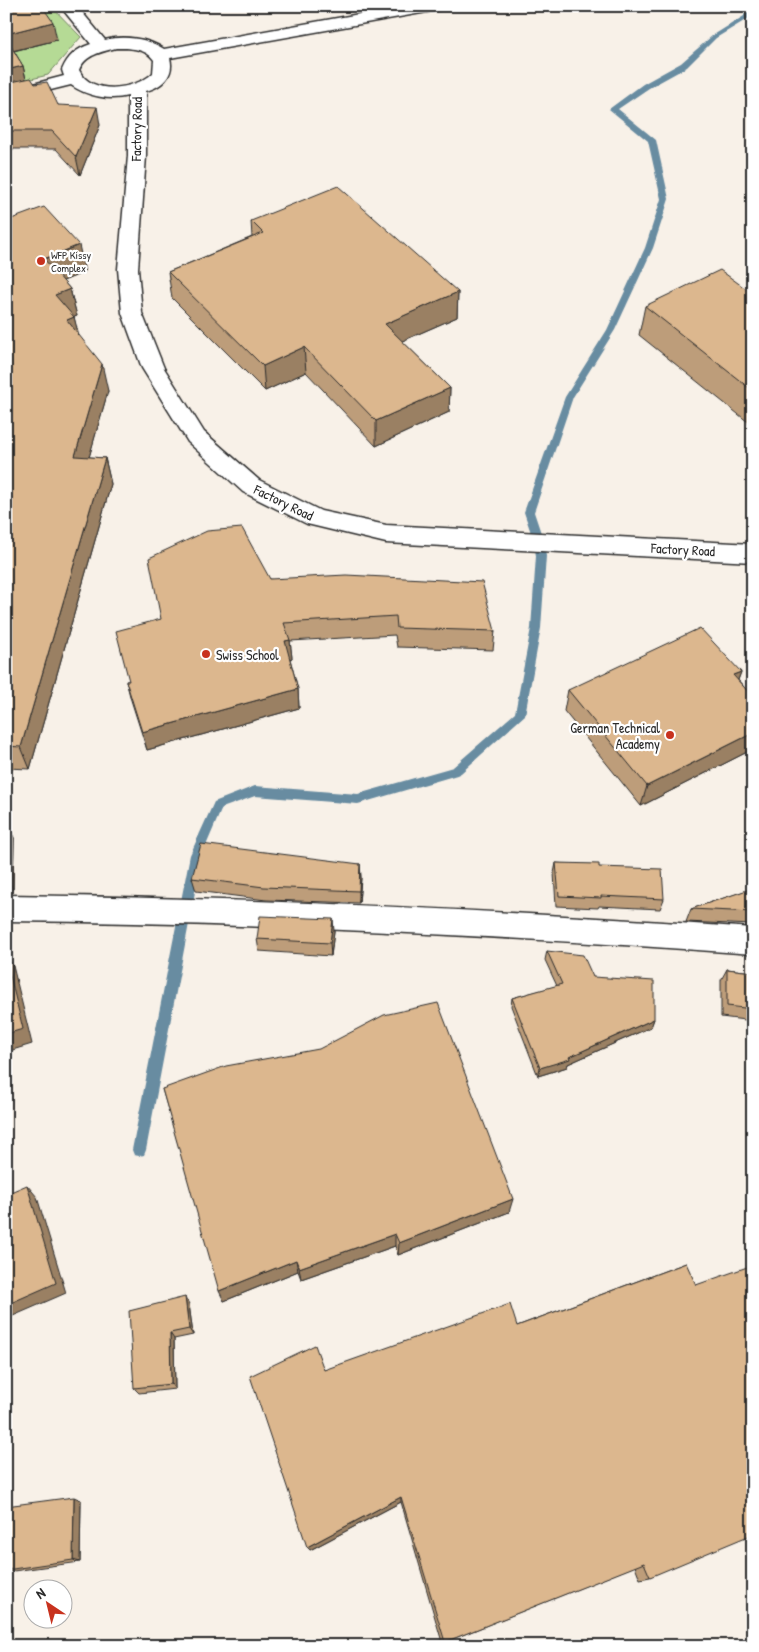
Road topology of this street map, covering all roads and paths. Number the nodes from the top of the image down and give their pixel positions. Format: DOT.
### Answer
graph roads {
  1 [pos="68,6"];
  2 [pos="433,6"];
  3 [pos="101,46"];
  4 [pos="160,55"];
  5 [pos="73,79"];
  6 [pos="137,90"];
  7 [pos="6,96"];
  8 [pos="753,553"];
  9 [pos="6,908"];
  10 [pos="753,941"];
  1 -- 3 [label="street"];
  2 -- 4 [label="street"];
  3 -- 4 [label="street"];
  3 -- 5 [label="street"];
  4 -- 6 [label="street"];
  5 -- 6 [label="street"];
  5 -- 7 [label="street"];
  6 -- 8 [label="street, Factory Road"];
  9 -- 10 [label="street"];
}
